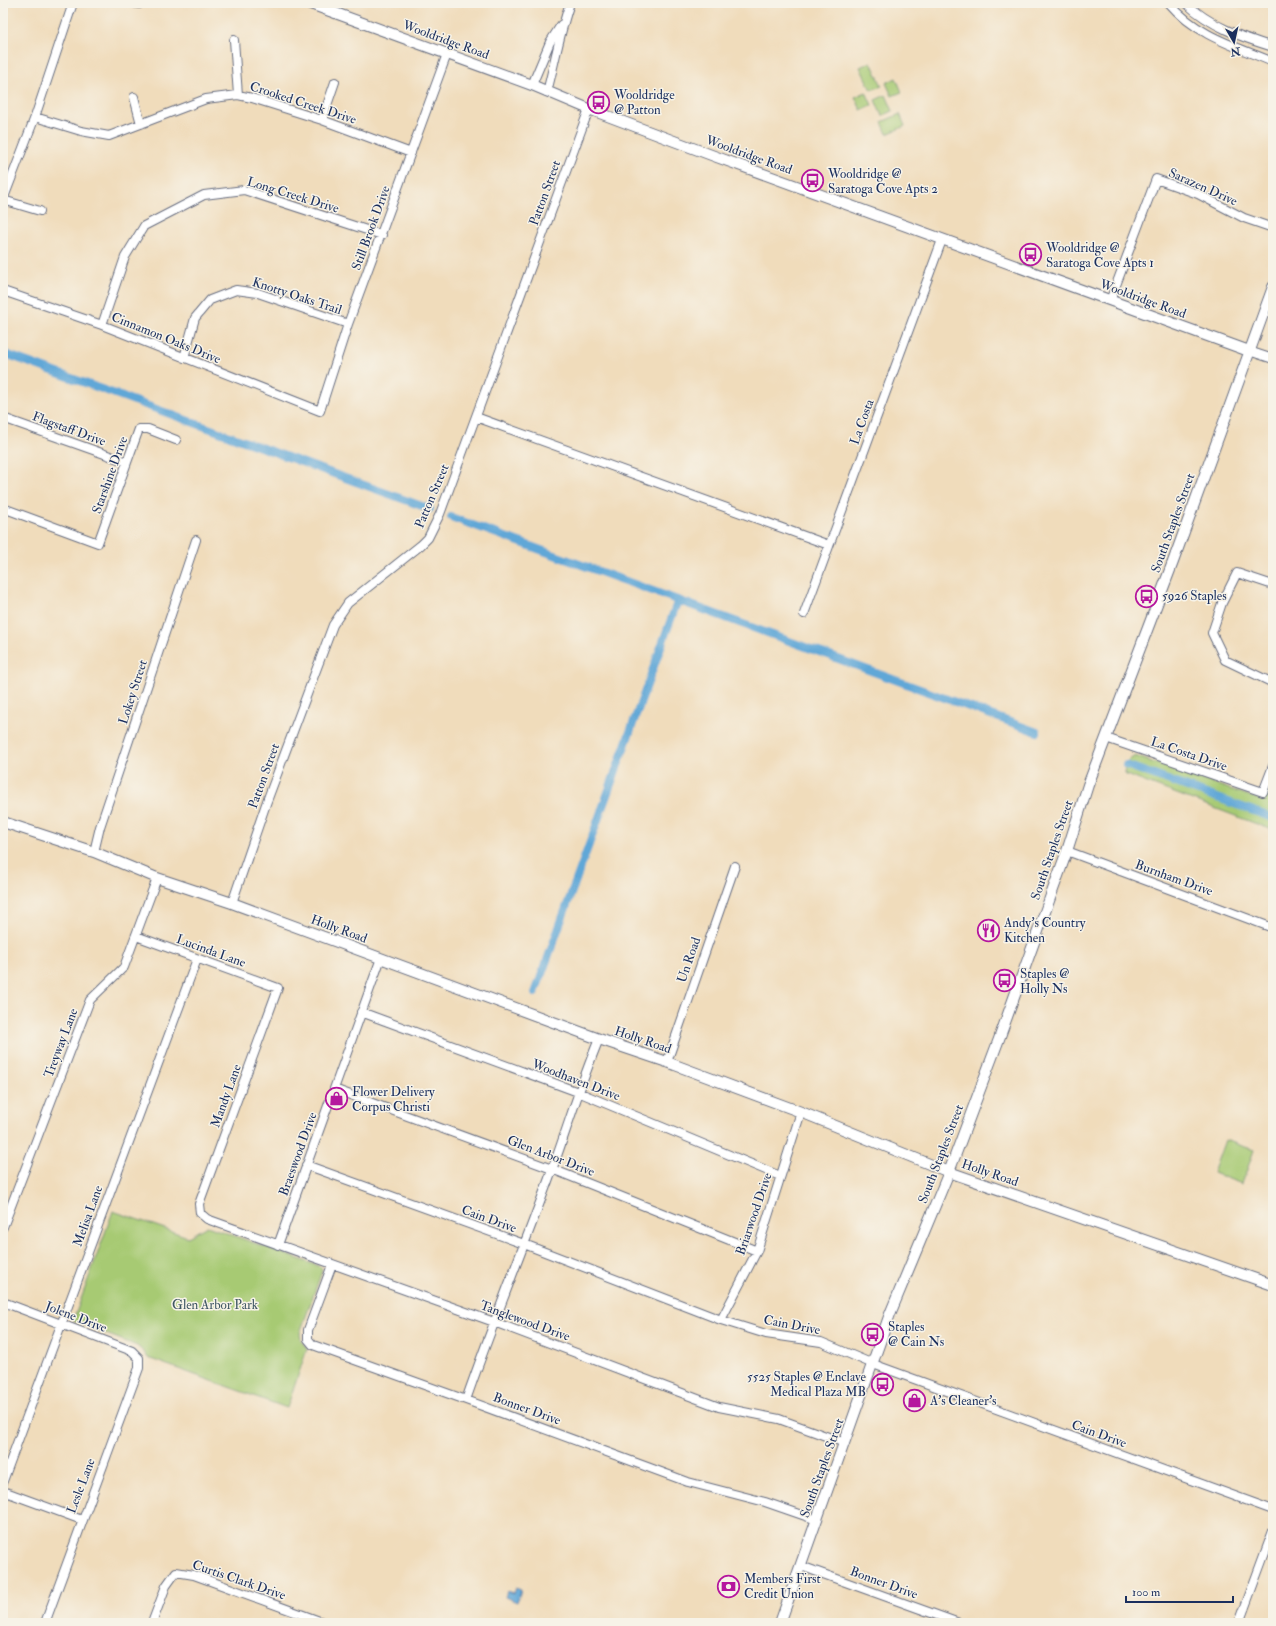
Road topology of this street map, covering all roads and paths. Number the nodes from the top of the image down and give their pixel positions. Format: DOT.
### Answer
graph roads {
  1 [pos="73,3"];
  2 [pos="308,3"];
  3 [pos="570,3"];
  4 [pos="1169,3"];
  5 [pos="1188,5"];
  6 [pos="1181,15"];
  7 [pos="564,21"];
  8 [pos="234,40"];
  9 [pos="1251,40"];
  10 [pos="1273,48"];
  11 [pos="1247,52"];
  12 [pos="447,54"];
  13 [pos="1273,62"];
  14 [pos="335,82"];
  15 [pos="532,85"];
  16 [pos="547,92"];
  17 [pos="238,95"];
  18 [pos="134,97"];
  19 [pos="589,109"];
  20 [pos="35,117"];
  21 [pos="322,120"];
  22 [pos="141,124"];
  23 [pos="412,153"];
  24 [pos="3,200"];
  25 [pos="40,211"];
  26 [pos="1273,228"];
  27 [pos="382,235"];
  28 [pos="942,240"];
  29 [pos="1273,287"];
  30 [pos="3,291"];
  31 [pos="1110,301"];
  32 [pos="348,324"];
  33 [pos="102,325"];
  34 [pos="1249,351"];
  35 [pos="184,358"];
  36 [pos="1273,359"];
  37 [pos="320,411"];
  38 [pos="476,417"];
  39 [pos="3,418"];
  40 [pos="176,440"];
  41 [pos="127,462"];
  42 [pos="3,508"];
  43 [pos="196,540"];
  44 [pos="829,545"];
  45 [pos="1273,585"];
  46 [pos="804,614"];
  47 [pos="1273,683"];
  48 [pos="1106,738"];
  49 [pos="1273,766"];
  50 [pos="3,822"];
  51 [pos="1067,851"];
  52 [pos="94,852"];
  53 [pos="735,866"];
  54 [pos="158,878"];
  55 [pos="232,904"];
  56 [pos="1273,928"];
  57 [pos="136,936"];
  58 [pos="381,958"];
  59 [pos="197,959"];
  60 [pos="278,988"];
  61 [pos="361,1012"];
  62 [pos="599,1039"];
  63 [pos="667,1062"];
  64 [pos="334,1089"];
  65 [pos="578,1092"];
  66 [pos="801,1112"];
  67 [pos="306,1165"];
  68 [pos="552,1169"];
  69 [pos="949,1172"];
  70 [pos="780,1176"];
  71 [pos="200,1213"];
  72 [pos="3,1227"];
  73 [pos="524,1244"];
  74 [pos="278,1245"];
  75 [pos="757,1251"];
  76 [pos="332,1264"];
  77 [pos="1273,1285"];
  78 [pos="3,1302"];
  79 [pos="721,1320"];
  80 [pos="494,1322"];
  81 [pos="61,1324"];
  82 [pos="139,1358"];
  83 [pos="873,1364"];
  84 [pos="466,1400"];
  85 [pos="845,1443"];
  86 [pos="3,1481"];
  87 [pos="3,1491"];
  88 [pos="1273,1510"];
  89 [pos="82,1520"];
  90 [pos="817,1520"];
  91 [pos="1273,1531"];
  92 [pos="801,1566"];
  93 [pos="45,1623"];
  94 [pos="152,1623"];
  95 [pos="325,1623"];
  96 [pos="780,1623"];
  97 [pos="959,1623"];
  98 [pos="1239,1623"];
  1 -- 20 [label="street"];
  2 -- 12 [label="main road, Wooldridge Road"];
  3 -- 7 [label="street"];
  4 -- 6 [label="street"];
  5 -- 6 [label="street"];
  5 -- 9 [label="street"];
  6 -- 11 [label="street"];
  7 -- 15 [label="street"];
  7 -- 16 [label="street"];
  8 -- 17 [label="street"];
  9 -- 10 [label="street"];
  9 -- 11 [label="street"];
  11 -- 13 [label="street"];
  12 -- 15 [label="main road, Wooldridge Road"];
  12 -- 23 [label="street, Still Brook Drive"];
  14 -- 21 [label="street"];
  15 -- 16 [label="main road, Wooldridge Road"];
  16 -- 19 [label="main road, Wooldridge Road"];
  17 -- 21 [label="street, Crooked Creek Drive"];
  17 -- 22 [label="street, Crooked Creek Drive"];
  18 -- 22 [label="street"];
  19 -- 28 [label="main road, Wooldridge Road"];
  19 -- 38 [label="street, Patton Street"];
  20 -- 22 [label="street, Crooked Creek Drive"];
  20 -- 24 [label="street"];
  21 -- 23 [label="street, Crooked Creek Drive"];
  23 -- 27 [label="street, Still Brook Drive"];
  24 -- 25 [label="street"];
  26 -- 31 [label="street, Sarazen Drive"];
  27 -- 32 [label="street, Still Brook Drive"];
  27 -- 33 [label="street, Long Creek Drive"];
  28 -- 31 [label="main road, Wooldridge Road"];
  28 -- 44 [label="street, La Costa"];
  29 -- 34 [label="main road, South Staples Street"];
  30 -- 33 [label="street, Cinnamon Oaks Drive"];
  31 -- 34 [label="main road, Wooldridge Road"];
  32 -- 35 [label="street, Knotty Oaks Trail"];
  32 -- 37 [label="street, Still Brook Drive"];
  33 -- 35 [label="street, Cinnamon Oaks Drive"];
  34 -- 36 [label="street, Wooldridge Road"];
  34 -- 48 [label="main road, South Staples Street"];
  35 -- 37 [label="street, Cinnamon Oaks Drive"];
  38 -- 44 [label="street"];
  38 -- 55 [label="street, Patton Street"];
  39 -- 41 [label="street, Flagstaff Drive"];
  40 -- 41 [label="street, Starshine Drive"];
  41 -- 42 [label="street, Starshine Drive"];
  43 -- 52 [label="street, Lokey Street"];
  44 -- 46 [label="street, La Costa"];
  45 -- 47 [label="street"];
  48 -- 49 [label="street, La Costa Drive"];
  48 -- 51 [label="main road, South Staples Street"];
  50 -- 52 [label="main road, Holly Road"];
  51 -- 56 [label="street, Burnham Drive"];
  51 -- 69 [label="main road, South Staples Street"];
  52 -- 54 [label="main road, Holly Road"];
  53 -- 63 [label="street, Un Road"];
  54 -- 55 [label="main road, Holly Road"];
  54 -- 57 [label="street, Treyway Lane"];
  55 -- 58 [label="main road, Holly Road"];
  57 -- 59 [label="street, Lucinda Lane"];
  57 -- 72 [label="street, Treyway Lane"];
  58 -- 61 [label="street, Braeswood Drive"];
  58 -- 62 [label="main road, Holly Road"];
  59 -- 60 [label="street, Lucinda Lane"];
  59 -- 81 [label="street, Melisa Lane"];
  60 -- 71 [label="street, Mandy Lane"];
  61 -- 64 [label="street, Braeswood Drive"];
  61 -- 65 [label="street, Woodhaven Drive"];
  62 -- 63 [label="main road, Holly Road"];
  62 -- 65 [label="street"];
  63 -- 66 [label="main road, Holly Road"];
  64 -- 67 [label="street, Braeswood Drive"];
  64 -- 68 [label="street, Glen Arbor Drive"];
  65 -- 68 [label="street"];
  65 -- 70 [label="street, Woodhaven Drive"];
  66 -- 69 [label="main road, Holly Road"];
  66 -- 70 [label="street, Briarwood Drive"];
  67 -- 73 [label="street, Cain Drive"];
  67 -- 74 [label="street, Braeswood Drive"];
  68 -- 73 [label="street"];
  68 -- 75 [label="street, Glen Arbor Drive"];
  69 -- 77 [label="main road, Holly Road"];
  69 -- 83 [label="main road, South Staples Street"];
  70 -- 75 [label="street, Briarwood Drive"];
  71 -- 74 [label="street, Tanglewood Drive"];
  73 -- 79 [label="street, Cain Drive"];
  73 -- 80 [label="street"];
  74 -- 76 [label="street, Tanglewood Drive"];
  75 -- 79 [label="street, Briarwood Drive"];
  76 -- 80 [label="street, Tanglewood Drive"];
  76 -- 84 [label="street, Bonner Drive"];
  78 -- 81 [label="street, Jolene Drive"];
  79 -- 83 [label="street, Cain Drive"];
  80 -- 84 [label="street"];
  80 -- 85 [label="street, Tanglewood Drive"];
  81 -- 82 [label="street, Jolene Drive"];
  81 -- 86 [label="street, Melisa Lane"];
  82 -- 89 [label="street, Lesle Lane"];
  83 -- 85 [label="main road, South Staples Street"];
  83 -- 88 [label="street, Cain Drive"];
  84 -- 90 [label="street, Bonner Drive"];
  85 -- 90 [label="main road, South Staples Street"];
  87 -- 89 [label="street"];
  89 -- 93 [label="street, Lesle Lane"];
  90 -- 92 [label="main road, South Staples Street"];
  91 -- 98 [label="street"];
  92 -- 96 [label="main road, South Staples Street"];
  92 -- 97 [label="street, Bonner Drive"];
  94 -- 95 [label="street, Curtis Clark Drive"];
}
